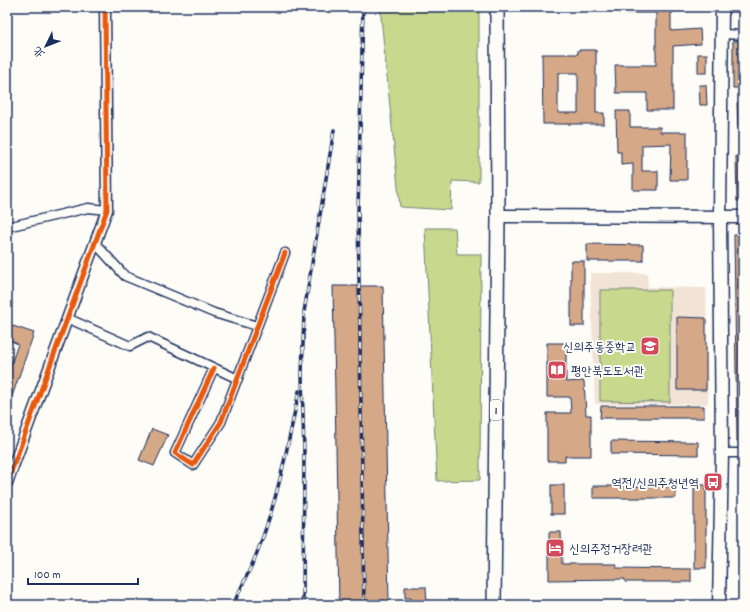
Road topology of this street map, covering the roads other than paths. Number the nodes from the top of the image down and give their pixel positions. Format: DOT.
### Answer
graph roads {
  1 [pos="105,7"];
  2 [pos="497,7"];
  3 [pos="722,7"];
  4 [pos="723,34"];
  5 [pos="743,35"];
  6 [pos="107,210"];
  7 [pos="498,216"];
  8 [pos="720,217"];
  9 [pos="743,217"];
  10 [pos="7,227"];
  11 [pos="95,243"];
  12 [pos="284,253"];
  13 [pos="67,318"];
  14 [pos="257,326"];
  15 [pos="214,368"];
  16 [pos="238,379"];
  17 [pos="722,453"];
  18 [pos="743,453"];
  19 [pos="7,483"];
  20 [pos="494,605"];
  21 [pos="719,605"];
  1 -- 6 [label="street"];
  2 -- 7 [label="main road, 1"];
  3 -- 4 [label="main road"];
  4 -- 5 [label="street"];
  4 -- 8 [label="main road"];
  6 -- 10 [label="street"];
  6 -- 11 [label="street"];
  7 -- 8 [label="main road"];
  7 -- 20 [label="main road, 1"];
  8 -- 9 [label="main road"];
  8 -- 17 [label="main road"];
  11 -- 13 [label="street"];
  11 -- 14 [label="street"];
  12 -- 14 [label="street"];
  13 -- 15 [label="street"];
  13 -- 19 [label="street"];
  14 -- 16 [label="street"];
  15 -- 16 [label="street"];
  15 -- 16 [label="street"];
  17 -- 18 [label="street"];
  17 -- 21 [label="main road"];
}
